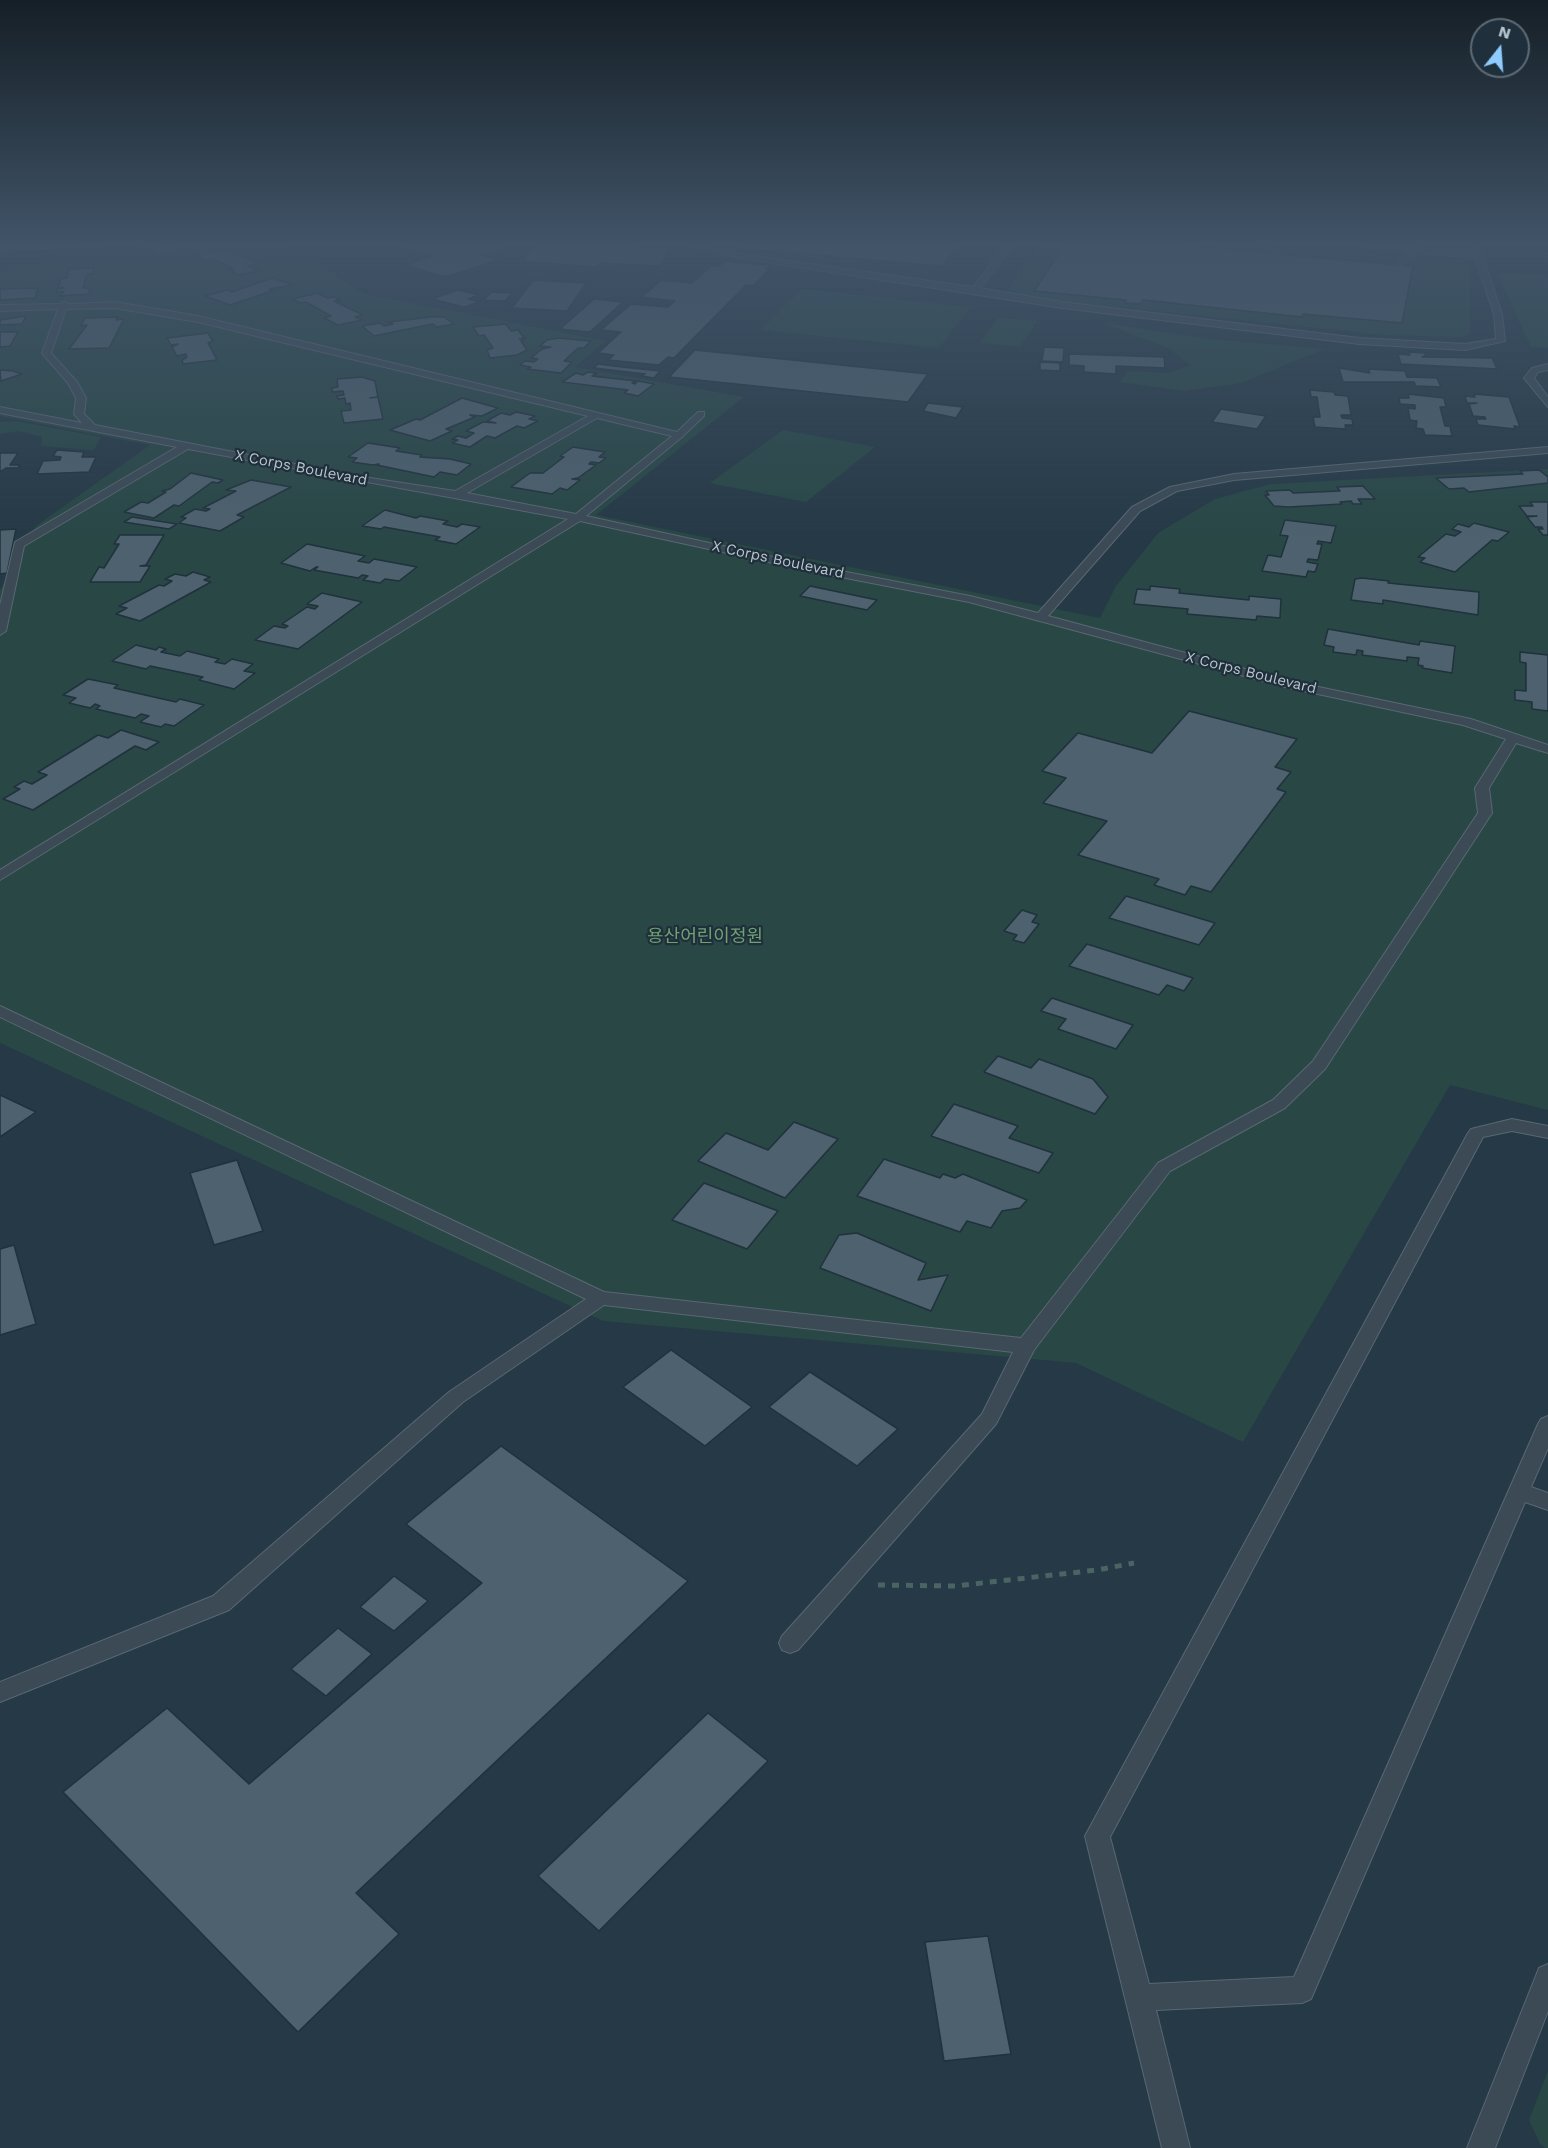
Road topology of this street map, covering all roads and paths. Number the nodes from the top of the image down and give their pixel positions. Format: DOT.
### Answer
graph roads {
  1 [pos="50,343"];
  2 [pos="298,343"];
  3 [pos="1407,343"];
  4 [pos="1484,343"];
  5 [pos="1548,367"];
  6 [pos="1548,404"];
  7 [pos="0,410"];
  8 [pos="701,414"];
  9 [pos="596,415"];
  10 [pos="93,429"];
  11 [pos="680,435"];
  12 [pos="188,444"];
  13 [pos="1548,450"];
  14 [pos="457,495"];
  15 [pos="577,518"];
  16 [pos="1040,618"];
  17 [pos="0,631"];
  18 [pos="1513,738"];
  19 [pos="1548,749"];
  20 [pos="0,876"];
  21 [pos="0,1011"];
  22 [pos="1548,1132"];
  23 [pos="602,1298"];
  24 [pos="1026,1346"];
  25 [pos="1548,1424"];
  26 [pos="1520,1491"];
  27 [pos="1548,1502"];
  28 [pos="1134,1563"];
  29 [pos="842,1584"];
  30 [pos="790,1642"];
  31 [pos="0,1692"];
  32 [pos="1548,1977"];
  33 [pos="1140,1998"];
  34 [pos="1176,2148"];
  35 [pos="1481,2148"];
  1 -- 10 [label="lane"];
  2 -- 9 [label="lane"];
  3 -- 4 [label="lane"];
  5 -- 6 [label="lane"];
  7 -- 10 [label="lane, X Corps Boulevard"];
  8 -- 11 [label="lane"];
  9 -- 11 [label="lane"];
  9 -- 14 [label="lane"];
  10 -- 12 [label="lane, X Corps Boulevard"];
  11 -- 15 [label="lane"];
  12 -- 14 [label="lane, X Corps Boulevard"];
  12 -- 17 [label="lane"];
  13 -- 16 [label="lane"];
  14 -- 15 [label="lane, X Corps Boulevard"];
  15 -- 16 [label="lane, X Corps Boulevard"];
  15 -- 20 [label="lane"];
  16 -- 18 [label="lane, X Corps Boulevard"];
  18 -- 19 [label="lane, X Corps Boulevard"];
  18 -- 24 [label="lane"];
  21 -- 23 [label="lane"];
  22 -- 33 [label="lane"];
  23 -- 24 [label="lane"];
  23 -- 31 [label="lane"];
  24 -- 29 [label="lane"];
  25 -- 26 [label="lane"];
  26 -- 27 [label="lane"];
  26 -- 33 [label="lane"];
  28 -- 29 [label="path"];
  29 -- 30 [label="lane"];
  32 -- 35 [label="lane"];
  33 -- 34 [label="lane"];
}
